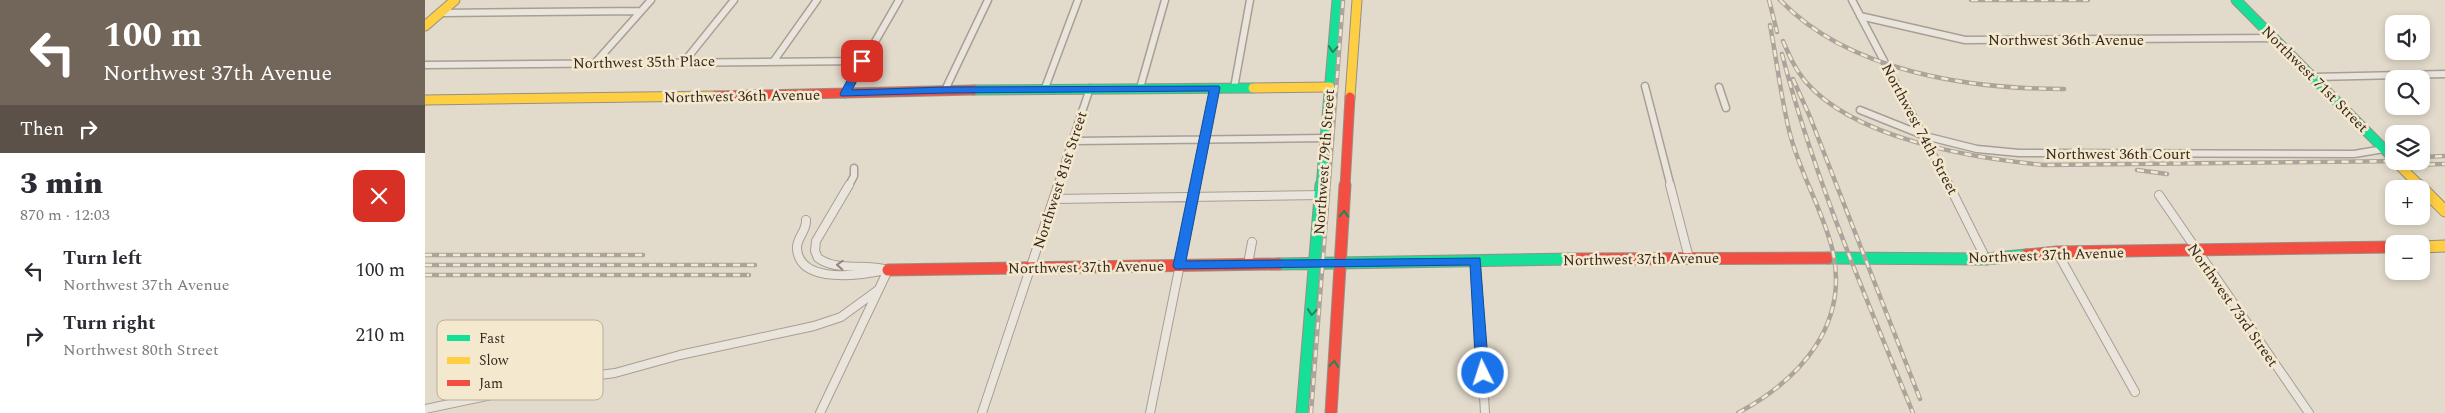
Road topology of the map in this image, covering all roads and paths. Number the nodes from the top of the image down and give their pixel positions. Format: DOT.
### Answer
graph roads {
  1 [pos="455,0"];
  2 [pos="651,0"];
  3 [pos="734,0"];
  4 [pos="817,0"];
  5 [pos="899,0"];
  6 [pos="988,0"];
  7 [pos="1079,0"];
  8 [pos="1165,0"];
  9 [pos="1250,0"];
  10 [pos="1337,0"];
  11 [pos="1357,0"];
  12 [pos="1852,0"];
  13 [pos="2236,0"];
  14 [pos="641,11"];
  15 [pos="440,13"];
  16 [pos="1860,16"];
  17 [pos="425,26"];
  18 [pos="2275,38"];
  19 [pos="862,61"];
  20 [pos="684,62"];
  21 [pos="773,62"];
  22 [pos="595,63"];
  23 [pos="425,65"];
  24 [pos="2445,74"];
  25 [pos="2314,77"];
  26 [pos="1645,86"];
  27 [pos="1330,87"];
  28 [pos="1719,87"];
  29 [pos="1045,88"];
  30 [pos="1090,88"];
  31 [pos="1140,88"];
  32 [pos="1215,88"];
  33 [pos="1234,88"];
  34 [pos="945,90"];
  35 [pos="845,94"];
  36 [pos="425,100"];
  37 [pos="1726,108"];
  38 [pos="1859,110"];
  39 [pos="1925,136"];
  40 [pos="1326,138"];
  41 [pos="1205,139"];
  42 [pos="1074,141"];
  43 [pos="2384,149"];
  44 [pos="854,168"];
  45 [pos="2405,170"];
  46 [pos="1322,195"];
  47 [pos="2159,196"];
  48 [pos="1194,198"];
  49 [pos="1055,199"];
  50 [pos="2445,211"];
  51 [pos="806,220"];
  52 [pos="1252,242"];
  53 [pos="2445,246"];
  54 [pos="2385,247"];
  55 [pos="2430,247"];
  56 [pos="2195,250"];
  57 [pos="2057,252"];
  58 [pos="1689,258"];
  59 [pos="1986,259"];
  60 [pos="1476,261"];
  61 [pos="1316,263"];
  62 [pos="1342,263"];
  63 [pos="1248,264"];
  64 [pos="1179,266"];
  65 [pos="1031,268"];
  66 [pos="888,270"];
  67 [pos="878,290"];
  68 [pos="603,374"];
  69 [pos="2135,392"];
  70 [pos="468,400"];
  71 [pos="425,409"];
  72 [pos="820,413"];
  73 [pos="983,413"];
  74 [pos="1150,413"];
  75 [pos="1302,413"];
  76 [pos="1331,413"];
  77 [pos="1485,413"];
  78 [pos="2309,413"];
  1 -- 15 [label="street"];
  2 -- 14 [label="street"];
  3 -- 20 [label="street"];
  4 -- 21 [label="street"];
  5 -- 19 [label="street"];
  6 -- 34 [label="street"];
  7 -- 29 [label="street"];
  8 -- 31 [label="street"];
  9 -- 33 [label="street"];
  10 -- 27 [label="street, Northwest 79th Street, one-way"];
  62 -- 11 [label="street, Northwest 79th Street, one-way"];
  12 -- 16 [label="street, Northwest 74th Street"];
  13 -- 18 [label="street, Northwest 71st Street"];
  14 -- 15 [label="street"];
  14 -- 22 [label="street"];
  15 -- 17 [label="street"];
  16 -- 18 [label="street, Northwest 36th Avenue"];
  16 -- 39 [label="street, Northwest 74th Street"];
  18 -- 25 [label="street, Northwest 71st Street"];
  19 -- 21 [label="street, Northwest 35th Place"];
  19 -- 35 [label="street"];
  20 -- 21 [label="street, Northwest 35th Place"];
  20 -- 22 [label="street, Northwest 35th Place"];
  22 -- 23 [label="street, Northwest 35th Place"];
  24 -- 25 [label="street"];
  25 -- 43 [label="street, Northwest 71st Street"];
  26 -- 58 [label="street"];
  27 -- 33 [label="street, Northwest 36th Avenue"];
  27 -- 40 [label="street, Northwest 79th Street"];
  28 -- 37 [label="street"];
  29 -- 30 [label="street, Northwest 36th Avenue"];
  29 -- 34 [label="street, Northwest 36th Avenue"];
  30 -- 31 [label="street, Northwest 36th Avenue"];
  30 -- 42 [label="street, Northwest 81st Street"];
  31 -- 32 [label="street, Northwest 36th Avenue"];
  32 -- 33 [label="street, Northwest 36th Avenue"];
  32 -- 41 [label="street"];
  34 -- 35 [label="street, Northwest 36th Avenue"];
  35 -- 36 [label="street, Northwest 36th Avenue"];
  38 -- 39 [label="street, Northwest 36th Court"];
  39 -- 43 [label="street, Northwest 36th Court"];
  39 -- 59 [label="street, Northwest 74th Street"];
  40 -- 41 [label="street"];
  40 -- 46 [label="street, Northwest 79th Street"];
  41 -- 42 [label="street"];
  41 -- 48 [label="street"];
  42 -- 49 [label="street, Northwest 81st Street"];
  66 -- 44 [label="street, Northwest 37th Avenue, one-way"];
  45 -- 50 [label="street, Northwest 71st Street"];
  46 -- 48 [label="street"];
  46 -- 61 [label="street, Northwest 79th Street"];
  47 -- 56 [label="street, Northwest 73rd Street"];
  48 -- 49 [label="street"];
  48 -- 64 [label="street"];
  49 -- 65 [label="street, Northwest 81st Street"];
  51 -- 66 [label="street, Northwest 37th Avenue"];
  52 -- 63 [label="street"];
  53 -- 55 [label="street"];
  54 -- 56 [label="street, Northwest 37th Avenue"];
  56 -- 57 [label="street, Northwest 37th Avenue"];
  56 -- 78 [label="street, Northwest 73rd Street"];
  57 -- 59 [label="street, Northwest 37th Avenue"];
  57 -- 69 [label="street"];
  58 -- 59 [label="street, Northwest 37th Avenue"];
  58 -- 60 [label="street, Northwest 37th Avenue"];
  60 -- 62 [label="street, Northwest 37th Avenue"];
  60 -- 77 [label="street"];
  61 -- 62 [label="street, Northwest 37th Avenue"];
  61 -- 63 [label="street, Northwest 37th Avenue"];
  61 -- 75 [label="street, Northwest 79th Street, one-way"];
  76 -- 62 [label="street, Northwest 79th Street, one-way"];
  63 -- 64 [label="street, Northwest 37th Avenue"];
  64 -- 65 [label="street, Northwest 37th Avenue"];
  64 -- 74 [label="street"];
  65 -- 66 [label="street, Northwest 37th Avenue"];
  65 -- 73 [label="street, Northwest 81st Street"];
  66 -- 67 [label="street"];
  67 -- 68 [label="street"];
  67 -- 72 [label="street"];
  70 -- 71 [label="street"];
}
